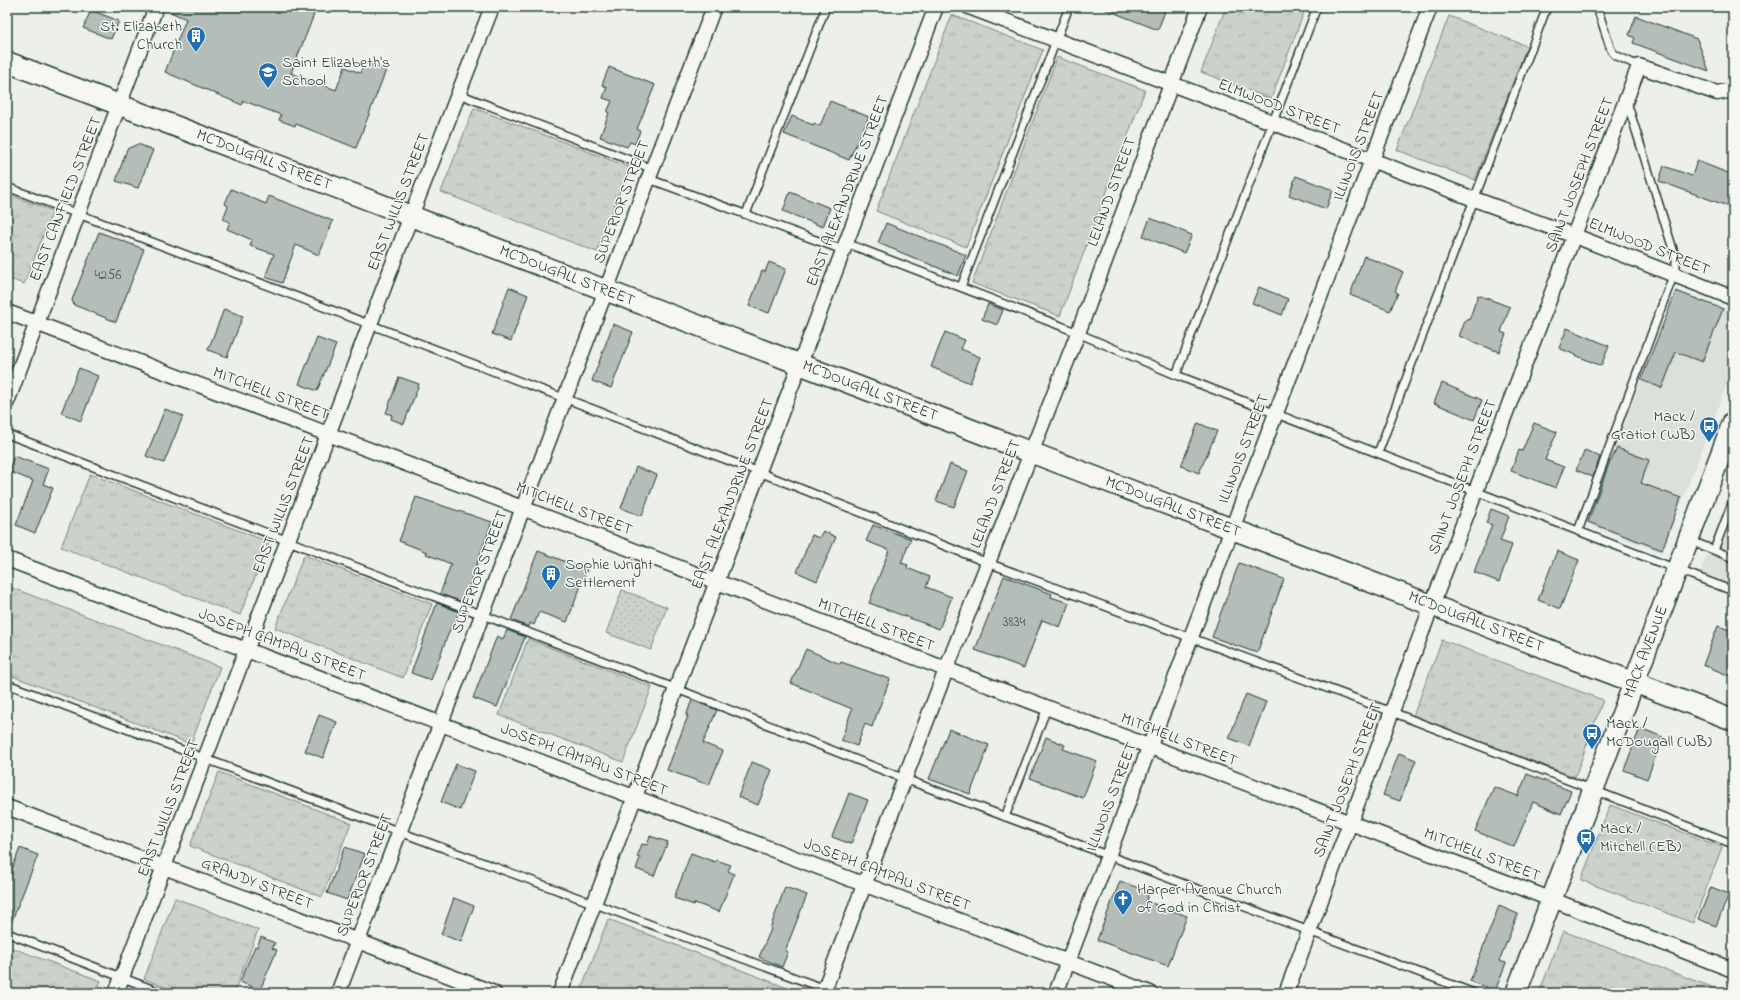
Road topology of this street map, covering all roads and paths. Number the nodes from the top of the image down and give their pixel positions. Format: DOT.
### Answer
graph roads {
  1 [pos="156,7"];
  2 [pos="492,7"];
  3 [pos="714,7"];
  4 [pos="826,7"];
  5 [pos="936,7"];
  6 [pos="970,7"];
  7 [pos="1069,7"];
  8 [pos="1200,7"];
  9 [pos="1316,7"];
  10 [pos="1430,7"];
  11 [pos="1546,7"];
  12 [pos="1597,7"];
  13 [pos="1057,39"];
  14 [pos="7,62"];
  15 [pos="1639,66"];
  16 [pos="1171,84"];
  17 [pos="1733,90"];
  18 [pos="459,94"];
  19 [pos="1626,100"];
  20 [pos="120,105"];
  21 [pos="1273,123"];
  22 [pos="1372,160"];
  23 [pos="651,174"];
  24 [pos="7,187"];
  25 [pos="1474,199"];
  26 [pos="746,214"];
  27 [pos="78,215"];
  28 [pos="411,216"];
  29 [pos="1575,236"];
  30 [pos="845,247"];
  31 [pos="1674,276"];
  32 [pos="961,287"];
  33 [pos="606,291"];
  34 [pos="1733,298"];
  35 [pos="7,312"];
  36 [pos="37,323"];
  37 [pos="370,325"];
  38 [pos="1078,333"];
  39 [pos="800,365"];
  40 [pos="1176,375"];
  41 [pos="564,399"];
  42 [pos="7,402"];
  43 [pos="1276,414"];
  44 [pos="1732,429"];
  45 [pos="7,434"];
  46 [pos="329,434"];
  47 [pos="1031,452"];
  48 [pos="1378,453"];
  49 [pos="759,472"];
  50 [pos="1476,491"];
  51 [pos="1733,501"];
  52 [pos="523,508"];
  53 [pos="1231,529"];
  54 [pos="1578,531"];
  55 [pos="1688,540"];
  56 [pos="288,541"];
  57 [pos="1714,550"];
  58 [pos="7,558"];
  59 [pos="1733,558"];
  60 [pos="988,563"];
  61 [pos="1677,569"];
  62 [pos="717,582"];
  63 [pos="1733,591"];
  64 [pos="1432,605"];
  65 [pos="482,615"];
  66 [pos="1190,637"];
  67 [pos="247,650"];
  68 [pos="946,670"];
  69 [pos="1634,682"];
  70 [pos="7,684"];
  71 [pos="677,689"];
  72 [pos="1047,708"];
  73 [pos="1392,712"];
  74 [pos="1733,720"];
  75 [pos="441,723"];
  76 [pos="1149,747"];
  77 [pos="205,759"];
  78 [pos="905,779"];
  79 [pos="1593,791"];
  80 [pos="635,797"];
  81 [pos="7,807"];
  82 [pos="1005,817"];
  83 [pos="1350,823"];
  84 [pos="400,832"];
  85 [pos="1733,844"];
  86 [pos="1108,855"];
  87 [pos="164,867"];
  88 [pos="864,885"];
  89 [pos="1552,900"];
  90 [pos="594,904"];
  91 [pos="1309,930"];
  92 [pos="7,933"];
  93 [pos="358,941"];
  94 [pos="1068,962"];
  95 [pos="1733,970"];
  96 [pos="122,978"];
  97 [pos="828,992"];
  98 [pos="116,993"];
  99 [pos="162,993"];
  100 [pos="338,993"];
  101 [pos="494,993"];
  102 [pos="560,993"];
  103 [pos="1056,993"];
  104 [pos="1150,993"];
  105 [pos="1286,993"];
  106 [pos="1474,993"];
  107 [pos="1516,993"];
  1 -- 20 [label="street, EAST CANFIELD STREET"];
  2 -- 18 [label="street, EAST WILLIS STREET"];
  3 -- 23 [label="street, SUPERIOR STREET"];
  4 -- 26 [label="lane"];
  5 -- 30 [label="street, EAST ALEXANDRINE STREET"];
  6 -- 13 [label="street, ELMWOOD STREET"];
  7 -- 13 [label="lane"];
  8 -- 16 [label="street, LELAND STREET"];
  9 -- 21 [label="lane"];
  10 -- 22 [label="street, ILLINOIS STREET"];
  11 -- 25 [label="lane"];
  12 -- 15 [label="lane"];
  13 -- 16 [label="street, ELMWOOD STREET"];
  13 -- 32 [label="lane"];
  14 -- 20 [label="street, MCDOUGALL STREET"];
  15 -- 17 [label="street"];
  15 -- 19 [label="street, SAINT JOSEPH STREET"];
  16 -- 21 [label="street, ELMWOOD STREET"];
  16 -- 38 [label="street, LELAND STREET"];
  18 -- 23 [label="lane"];
  18 -- 28 [label="street, EAST WILLIS STREET"];
  19 -- 29 [label="street, SAINT JOSEPH STREET"];
  19 -- 31 [label="lane"];
  20 -- 27 [label="street, EAST CANFIELD STREET"];
  20 -- 28 [label="street, MCDOUGALL STREET"];
  21 -- 22 [label="street, ELMWOOD STREET"];
  21 -- 40 [label="lane"];
  22 -- 25 [label="street, ELMWOOD STREET"];
  22 -- 43 [label="street, ILLINOIS STREET"];
  23 -- 26 [label="lane"];
  23 -- 33 [label="street, SUPERIOR STREET"];
  24 -- 27 [label="lane"];
  25 -- 29 [label="street, ELMWOOD STREET"];
  25 -- 48 [label="lane"];
  26 -- 30 [label="lane"];
  27 -- 36 [label="street, EAST CANFIELD STREET"];
  27 -- 37 [label="lane"];
  28 -- 33 [label="street, MCDOUGALL STREET"];
  28 -- 37 [label="street, EAST WILLIS STREET"];
  29 -- 31 [label="street, ELMWOOD STREET"];
  29 -- 50 [label="street, SAINT JOSEPH STREET"];
  30 -- 32 [label="lane"];
  30 -- 39 [label="street, EAST ALEXANDRINE STREET"];
  31 -- 34 [label="street, ELMWOOD STREET"];
  31 -- 54 [label="lane"];
  32 -- 38 [label="lane"];
  33 -- 39 [label="street, MCDOUGALL STREET"];
  33 -- 41 [label="street, SUPERIOR STREET"];
  35 -- 36 [label="street, MITCHELL STREET"];
  36 -- 42 [label="street, EAST CANFIELD STREET"];
  36 -- 46 [label="street, MITCHELL STREET"];
  37 -- 41 [label="lane"];
  37 -- 46 [label="street, EAST WILLIS STREET"];
  38 -- 40 [label="lane"];
  38 -- 47 [label="street, LELAND STREET"];
  39 -- 47 [label="street, MCDOUGALL STREET"];
  39 -- 49 [label="street, EAST ALEXANDRINE STREET"];
  40 -- 43 [label="lane"];
  41 -- 49 [label="lane"];
  41 -- 52 [label="street, SUPERIOR STREET"];
  43 -- 48 [label="lane"];
  43 -- 53 [label="street, ILLINOIS STREET"];
  44 -- 55 [label="street, MACK AVENUE"];
  45 -- 56 [label="lane"];
  46 -- 52 [label="street, MITCHELL STREET"];
  46 -- 56 [label="street, EAST WILLIS STREET"];
  47 -- 53 [label="street, MCDOUGALL STREET"];
  47 -- 60 [label="street, LELAND STREET"];
  48 -- 50 [label="lane"];
  49 -- 60 [label="lane"];
  49 -- 62 [label="street, EAST ALEXANDRINE STREET"];
  50 -- 54 [label="lane"];
  50 -- 64 [label="street, SAINT JOSEPH STREET"];
  51 -- 57 [label="lane"];
  52 -- 62 [label="street, MITCHELL STREET"];
  52 -- 65 [label="street, SUPERIOR STREET"];
  53 -- 64 [label="street, MCDOUGALL STREET"];
  53 -- 66 [label="street, ILLINOIS STREET"];
  54 -- 61 [label="lane"];
  55 -- 57 [label="lane"];
  55 -- 61 [label="street, MACK AVENUE"];
  56 -- 65 [label="lane"];
  56 -- 67 [label="street, EAST WILLIS STREET"];
  57 -- 59 [label="lane"];
  58 -- 67 [label="street, JOSEPH CAMPAU STREET"];
  60 -- 66 [label="lane"];
  60 -- 68 [label="street, LELAND STREET"];
  61 -- 63 [label="lane"];
  61 -- 69 [label="street, MACK AVENUE"];
  62 -- 68 [label="street, MITCHELL STREET"];
  62 -- 71 [label="street, EAST ALEXANDRINE STREET"];
  64 -- 69 [label="street, MCDOUGALL STREET"];
  64 -- 73 [label="street, SAINT JOSEPH STREET"];
  65 -- 71 [label="lane"];
  65 -- 75 [label="street, SUPERIOR STREET"];
  66 -- 73 [label="lane"];
  66 -- 76 [label="street, ILLINOIS STREET"];
  67 -- 75 [label="street, JOSEPH CAMPAU STREET"];
  67 -- 77 [label="street, EAST WILLIS STREET"];
  68 -- 72 [label="street, MITCHELL STREET"];
  68 -- 78 [label="street, LELAND STREET"];
  69 -- 74 [label="street, MCDOUGALL STREET"];
  69 -- 79 [label="street, MACK AVENUE"];
  70 -- 77 [label="lane"];
  71 -- 78 [label="lane"];
  71 -- 80 [label="street, EAST ALEXANDRINE STREET"];
  72 -- 76 [label="street, MITCHELL STREET"];
  72 -- 82 [label="lane"];
  73 -- 79 [label="lane"];
  73 -- 83 [label="street, SAINT JOSEPH STREET"];
  75 -- 80 [label="street, JOSEPH CAMPAU STREET"];
  75 -- 84 [label="street, SUPERIOR STREET"];
  76 -- 83 [label="street, MITCHELL STREET"];
  76 -- 86 [label="street, ILLINOIS STREET"];
  77 -- 84 [label="lane"];
  77 -- 87 [label="street, EAST WILLIS STREET"];
  78 -- 82 [label="lane"];
  78 -- 88 [label="street, LELAND STREET"];
  79 -- 85 [label="lane"];
  79 -- 89 [label="street, MACK AVENUE"];
  80 -- 88 [label="street, JOSEPH CAMPAU STREET"];
  80 -- 90 [label="street, EAST ALEXANDRINE STREET"];
  81 -- 87 [label="street, GRANDY STREET"];
  82 -- 86 [label="lane"];
  83 -- 89 [label="street, MITCHELL STREET"];
  83 -- 91 [label="street, SAINT JOSEPH STREET"];
  84 -- 90 [label="lane"];
  84 -- 93 [label="street, SUPERIOR STREET"];
  86 -- 91 [label="lane"];
  86 -- 94 [label="street, ILLINOIS STREET"];
  87 -- 93 [label="street, GRANDY STREET"];
  87 -- 96 [label="street, EAST WILLIS STREET"];
  88 -- 94 [label="street, JOSEPH CAMPAU STREET"];
  88 -- 97 [label="street, LELAND STREET"];
  89 -- 95 [label="street, MITCHELL STREET"];
  89 -- 107 [label="street, MACK AVENUE"];
  90 -- 97 [label="lane"];
  90 -- 102 [label="street, EAST ALEXANDRINE STREET"];
  91 -- 105 [label="street, SAINT JOSEPH STREET"];
  91 -- 106 [label="lane"];
  92 -- 96 [label="lane"];
  93 -- 100 [label="street, SUPERIOR STREET"];
  93 -- 101 [label="street, GRANDY STREET"];
  94 -- 103 [label="street, ILLINOIS STREET"];
  94 -- 104 [label="street, JOSEPH CAMPAU STREET"];
  96 -- 98 [label="street, EAST WILLIS STREET"];
  96 -- 99 [label="lane"];
}
